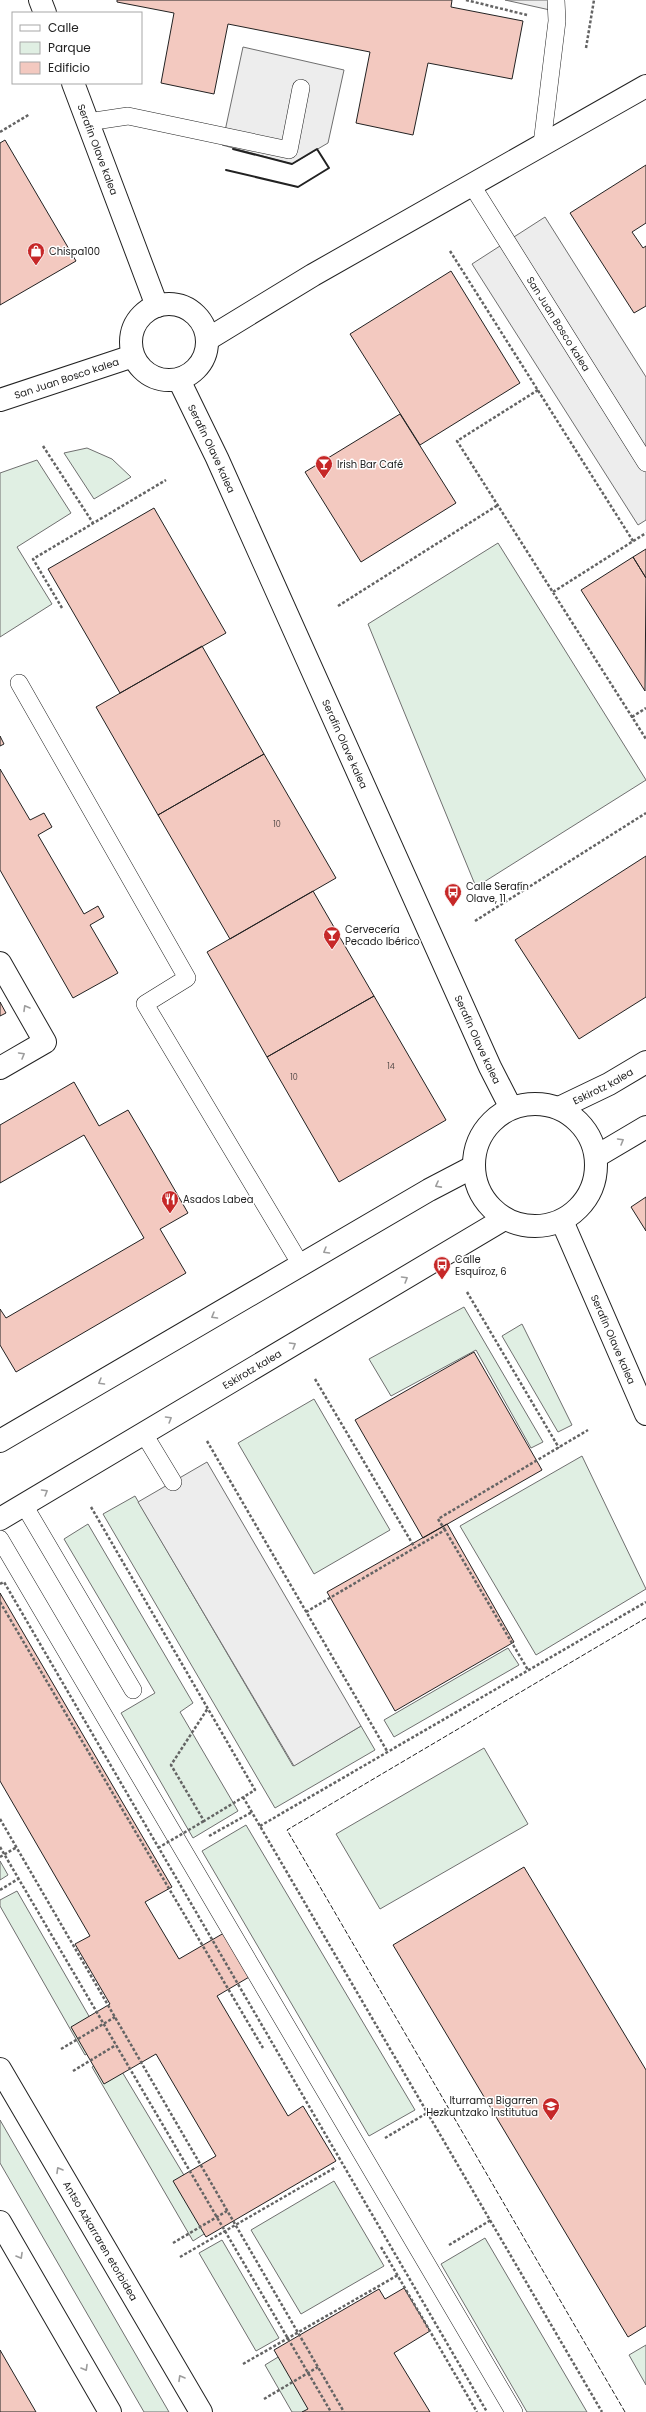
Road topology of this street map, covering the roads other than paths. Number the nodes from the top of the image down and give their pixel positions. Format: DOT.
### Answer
graph roads {
  1 [pos="40,0"];
  2 [pos="556,0"];
  3 [pos="45,12"];
  4 [pos="73,84"];
  5 [pos="646,86"];
  6 [pos="301,88"];
  7 [pos="88,122"];
  8 [pos="542,144"];
  9 [pos="471,184"];
  10 [pos="157,306"];
  11 [pos="208,339"];
  12 [pos="133,356"];
  13 [pos="179,380"];
  14 [pos="0,400"];
  15 [pos="646,463"];
  16 [pos="19,683"];
  17 [pos="0,963"];
  18 [pos="646,1062"];
  19 [pos="0,1068"];
  20 [pos="511,1108"];
  21 [pos="559,1108"];
  22 [pos="646,1127"];
  23 [pos="596,1156"];
  24 [pos="473,1167"];
  25 [pos="504,1219"];
  26 [pos="562,1221"];
  27 [pos="302,1265"];
  28 [pos="646,1414"];
  29 [pos="144,1434"];
  30 [pos="0,1441"];
  31 [pos="173,1482"];
  32 [pos="24,1505"];
  33 [pos="0,1519"];
  34 [pos="0,1539"];
  35 [pos="133,1690"];
  36 [pos="0,2069"];
  37 [pos="0,2222"];
  38 [pos="110,2412"];
  39 [pos="201,2412"];
  40 [pos="514,2412"];
  1 -- 3 [label="main road"];
  2 -- 8 [label="lane"];
  4 -- 7 [label="main road, Serafin Olave kalea"];
  5 -- 8 [label="main road"];
  6 -- 7 [label="lane"];
  7 -- 10 [label="main road, Serafin Olave kalea"];
  8 -- 9 [label="main road"];
  9 -- 11 [label="main road"];
  9 -- 15 [label="lane, San Juan Bosco kalea"];
  10 -- 11 [label="main road"];
  10 -- 12 [label="main road"];
  11 -- 13 [label="main road"];
  12 -- 13 [label="main road"];
  12 -- 14 [label="main road, San Juan Bosco kalea"];
  13 -- 20 [label="main road, Serafin Olave kalea"];
  16 -- 27 [label="lane"];
  19 -- 17 [label="main road, one-way"];
  18 -- 21 [label="main road, Eskirotz kalea"];
  20 -- 21 [label="main road"];
  20 -- 24 [label="main road"];
  21 -- 23 [label="main road"];
  23 -- 22 [label="main road, one-way"];
  23 -- 26 [label="main road"];
  24 -- 25 [label="main road"];
  24 -- 27 [label="main road, one-way"];
  25 -- 26 [label="main road"];
  29 -- 25 [label="main road, Eskirotz kalea, one-way"];
  26 -- 28 [label="main road, Serafin Olave kalea"];
  27 -- 30 [label="main road, one-way"];
  29 -- 31 [label="lane"];
  32 -- 29 [label="main road, Eskirotz kalea, one-way"];
  32 -- 33 [label="main road, Eskirotz kalea"];
  32 -- 35 [label="lane"];
  34 -- 40 [label="lane"];
  39 -- 36 [label="main road, Antso Azkarraren etorbidea, one-way"];
  37 -- 38 [label="main road, one-way"];
}
